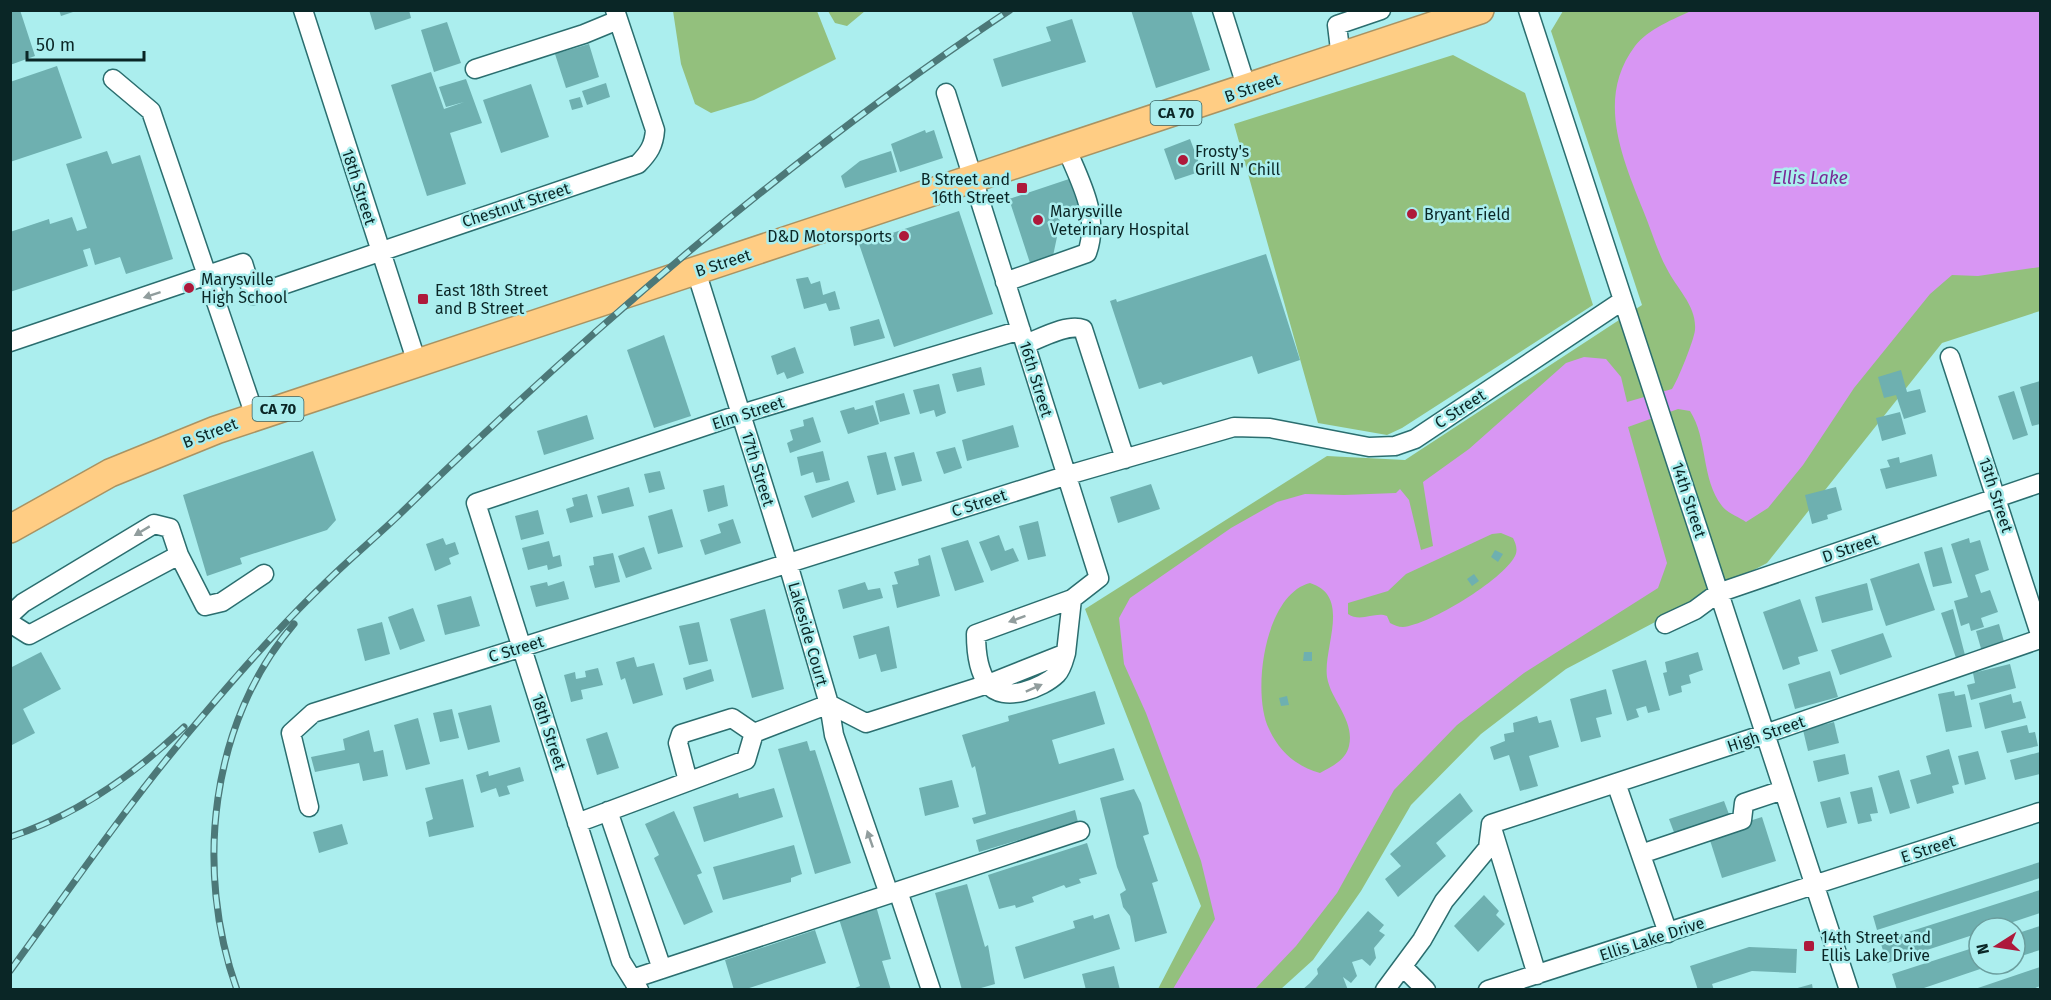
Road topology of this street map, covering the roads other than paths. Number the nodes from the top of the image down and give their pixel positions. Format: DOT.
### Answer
graph roads {
  1 [pos="303,10"];
  2 [pos="1222,10"];
  3 [pos="1381,10"];
  4 [pos="1528,10"];
  5 [pos="1478,11"];
  6 [pos="616,15"];
  7 [pos="1341,58"];
  8 [pos="475,69"];
  9 [pos="113,79"];
  10 [pos="1247,89"];
  11 [pos="946,93"];
  12 [pos="1067,150"];
  13 [pos="973,180"];
  14 [pos="380,250"];
  15 [pos="696,272"];
  16 [pos="208,276"];
  17 [pos="1005,282"];
  18 [pos="1622,301"];
  19 [pos="1023,337"];
  20 [pos="10,342"];
  21 [pos="1950,357"];
  22 [pos="417,363"];
  23 [pos="741,414"];
  24 [pos="255,416"];
  25 [pos="1125,459"];
  26 [pos="1068,476"];
  27 [pos="2040,483"];
  28 [pos="1997,497"];
  29 [pos="476,503"];
  30 [pos="10,529"];
  31 [pos="179,555"];
  32 [pos="788,564"];
  33 [pos="264,574"];
  34 [pos="1718,593"];
  35 [pos="1072,599"];
  36 [pos="10,615"];
  37 [pos="10,623"];
  38 [pos="1665,624"];
  39 [pos="2040,634"];
  40 [pos="2040,639"];
  41 [pos="522,647"];
  42 [pos="988,684"];
  43 [pos="829,704"];
  44 [pos="754,733"];
  45 [pos="1765,734"];
  46 [pos="688,782"];
  47 [pos="1616,783"];
  48 [pos="1784,790"];
  49 [pos="309,807"];
  50 [pos="608,811"];
  51 [pos="2040,812"];
  52 [pos="577,823"];
  53 [pos="1491,824"];
  54 [pos="1080,831"];
  55 [pos="1641,855"];
  56 [pos="1815,886"];
  57 [pos="894,892"];
  58 [pos="1668,933"];
  59 [pos="1403,967"];
  60 [pos="662,969"];
  61 [pos="1537,975"];
  62 [pos="635,984"];
  63 [pos="931,990"];
  64 [pos="1385,990"];
  65 [pos="1426,990"];
  66 [pos="1488,990"];
  67 [pos="1849,990"];
  1 -- 14 [label="street, 18th Street"];
  2 -- 10 [label="street"];
  3 -- 7 [label="street"];
  4 -- 18 [label="street, 14th Street"];
  5 -- 7 [label="highway, B Street / CA 70"];
  6 -- 8 [label="street"];
  6 -- 14 [label="street, Chestnut Street"];
  7 -- 10 [label="highway, B Street / CA 70"];
  9 -- 16 [label="street"];
  10 -- 12 [label="highway, B Street / CA 70"];
  11 -- 13 [label="street, 16th Street"];
  12 -- 13 [label="highway, B Street / CA 70"];
  12 -- 17 [label="street"];
  13 -- 15 [label="highway, B Street / CA 70"];
  13 -- 17 [label="street, 16th Street"];
  14 -- 16 [label="street, Chestnut Street"];
  14 -- 22 [label="street, 18th Street"];
  15 -- 22 [label="highway, B Street / CA 70"];
  15 -- 23 [label="street, 17th Street"];
  16 -- 20 [label="street, one-way"];
  16 -- 24 [label="street"];
  17 -- 19 [label="street, 16th Street"];
  18 -- 25 [label="street, C Street"];
  18 -- 34 [label="street, 14th Street"];
  19 -- 23 [label="street, Elm Street"];
  19 -- 25 [label="street, Elm Street"];
  19 -- 26 [label="street, 16th Street"];
  21 -- 28 [label="street, 13th Street"];
  22 -- 24 [label="highway, B Street / CA 70"];
  23 -- 29 [label="street, Elm Street"];
  23 -- 32 [label="street, 17th Street"];
  24 -- 30 [label="highway, B Street / CA 70"];
  25 -- 26 [label="street, C Street"];
  26 -- 32 [label="street, C Street"];
  26 -- 35 [label="street, 16th Street"];
  27 -- 28 [label="street, D Street"];
  28 -- 34 [label="street, D Street"];
  28 -- 39 [label="street, 13th Street"];
  29 -- 41 [label="street, 18th Street"];
  31 -- 33 [label="street"];
  31 -- 36 [label="street, one-way"];
  31 -- 37 [label="street"];
  32 -- 41 [label="street, C Street"];
  32 -- 43 [label="street, Lakeside Court"];
  34 -- 38 [label="street, D Street"];
  34 -- 45 [label="street, 14th Street"];
  42 -- 35 [label="street, one-way"];
  35 -- 42 [label="street, one-way"];
  40 -- 45 [label="street, High Street"];
  41 -- 49 [label="street, C Street"];
  41 -- 52 [label="street, 18th Street"];
  42 -- 43 [label="street"];
  43 -- 44 [label="street"];
  57 -- 43 [label="street, Lakeside Court, one-way"];
  44 -- 46 [label="street"];
  44 -- 46 [label="street"];
  45 -- 47 [label="street, High Street"];
  45 -- 48 [label="street, 14th Street"];
  46 -- 50 [label="street"];
  47 -- 53 [label="street, High Street"];
  47 -- 55 [label="street"];
  48 -- 55 [label="street"];
  48 -- 56 [label="street, 14th Street"];
  50 -- 52 [label="street"];
  50 -- 60 [label="street"];
  51 -- 56 [label="street, E Street"];
  52 -- 62 [label="street, 18th Street"];
  53 -- 59 [label="street"];
  53 -- 61 [label="street"];
  54 -- 57 [label="street"];
  55 -- 58 [label="street"];
  56 -- 58 [label="street, Ellis Lake Drive"];
  56 -- 67 [label="street, 14th Street"];
  57 -- 60 [label="street"];
  57 -- 63 [label="street, Lakeside Court"];
  58 -- 61 [label="street, Ellis Lake Drive"];
  59 -- 64 [label="street"];
  59 -- 65 [label="street"];
  60 -- 62 [label="street"];
  61 -- 66 [label="street, Ellis Lake Drive"];
}
